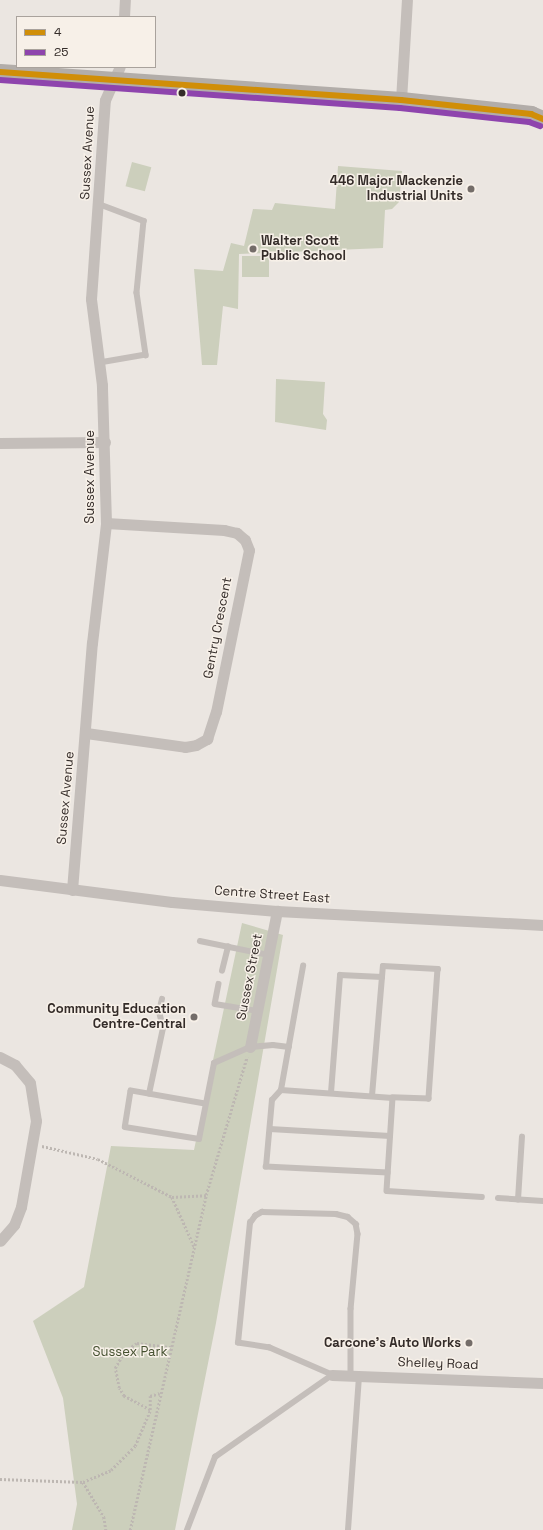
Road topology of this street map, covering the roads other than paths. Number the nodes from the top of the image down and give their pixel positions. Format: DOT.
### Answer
graph roads {
  1 [pos="125,0"];
  2 [pos="408,0"];
  3 [pos="124,16"];
  4 [pos="0,72"];
  5 [pos="118,74"];
  6 [pos="401,100"];
  7 [pos="539,115"];
  8 [pos="99,204"];
  9 [pos="99,363"];
  10 [pos="105,442"];
  11 [pos="0,443"];
  12 [pos="106,523"];
  13 [pos="86,733"];
  14 [pos="0,880"];
  15 [pos="72,890"];
  16 [pos="277,911"];
  17 [pos="543,925"];
  18 [pos="200,941"];
  19 [pos="228,947"];
  20 [pos="269,955"];
  21 [pos="303,966"];
  22 [pos="222,971"];
  23 [pos="382,978"];
  24 [pos="219,984"];
  25 [pos="162,999"];
  26 [pos="258,1011"];
  27 [pos="250,1047"];
  28 [pos="289,1047"];
  29 [pos="0,1057"];
  30 [pos="281,1090"];
  31 [pos="331,1093"];
  32 [pos="149,1094"];
  33 [pos="372,1096"];
  34 [pos="393,1098"];
  35 [pos="205,1104"];
  36 [pos="270,1129"];
  37 [pos="390,1136"];
  38 [pos="522,1137"];
  39 [pos="388,1173"];
  40 [pos="482,1197"];
  41 [pos="498,1198"];
  42 [pos="518,1200"];
  43 [pos="543,1201"];
  44 [pos="0,1241"];
  45 [pos="332,1375"];
  46 [pos="355,1375"];
  47 [pos="543,1383"];
  48 [pos="187,1530"];
  49 [pos="348,1530"];
  1 -- 3 [label="street"];
  2 -- 6 [label="street"];
  4 -- 5 [label="main road"];
  5 -- 6 [label="main road"];
  5 -- 8 [label="street, Sussex Avenue"];
  6 -- 7 [label="main road"];
  8 -- 9 [label="street, Sussex Avenue"];
  8 -- 9 [label="lane"];
  9 -- 10 [label="street, Sussex Avenue"];
  10 -- 11 [label="street"];
  10 -- 12 [label="street, Sussex Avenue"];
  12 -- 13 [label="street, Sussex Avenue"];
  12 -- 13 [label="street, Gentry Crescent"];
  13 -- 15 [label="street, Sussex Avenue"];
  14 -- 15 [label="street, Centre Street East"];
  15 -- 16 [label="street, Centre Street East"];
  16 -- 17 [label="street, Centre Street East"];
  16 -- 20 [label="street, Sussex Street"];
  18 -- 19 [label="lane"];
  19 -- 20 [label="lane"];
  19 -- 22 [label="lane"];
  20 -- 26 [label="street, Sussex Street"];
  21 -- 28 [label="lane"];
  23 -- 31 [label="lane"];
  23 -- 33 [label="lane"];
  23 -- 34 [label="lane"];
  24 -- 26 [label="lane"];
  25 -- 32 [label="lane"];
  26 -- 27 [label="street, Sussex Street"];
  27 -- 28 [label="lane"];
  27 -- 35 [label="lane"];
  28 -- 30 [label="lane"];
  29 -- 44 [label="street"];
  30 -- 31 [label="lane"];
  30 -- 36 [label="lane"];
  31 -- 33 [label="lane"];
  32 -- 35 [label="lane"];
  32 -- 35 [label="lane"];
  33 -- 34 [label="lane"];
  34 -- 37 [label="lane"];
  36 -- 37 [label="lane"];
  36 -- 39 [label="lane"];
  37 -- 39 [label="lane"];
  38 -- 42 [label="lane"];
  39 -- 40 [label="lane"];
  41 -- 42 [label="lane"];
  42 -- 43 [label="lane"];
  45 -- 46 [label="street, Shelley Road"];
  45 -- 46 [label="lane"];
  45 -- 48 [label="lane"];
  46 -- 47 [label="street, Shelley Road"];
  46 -- 49 [label="lane"];
}
